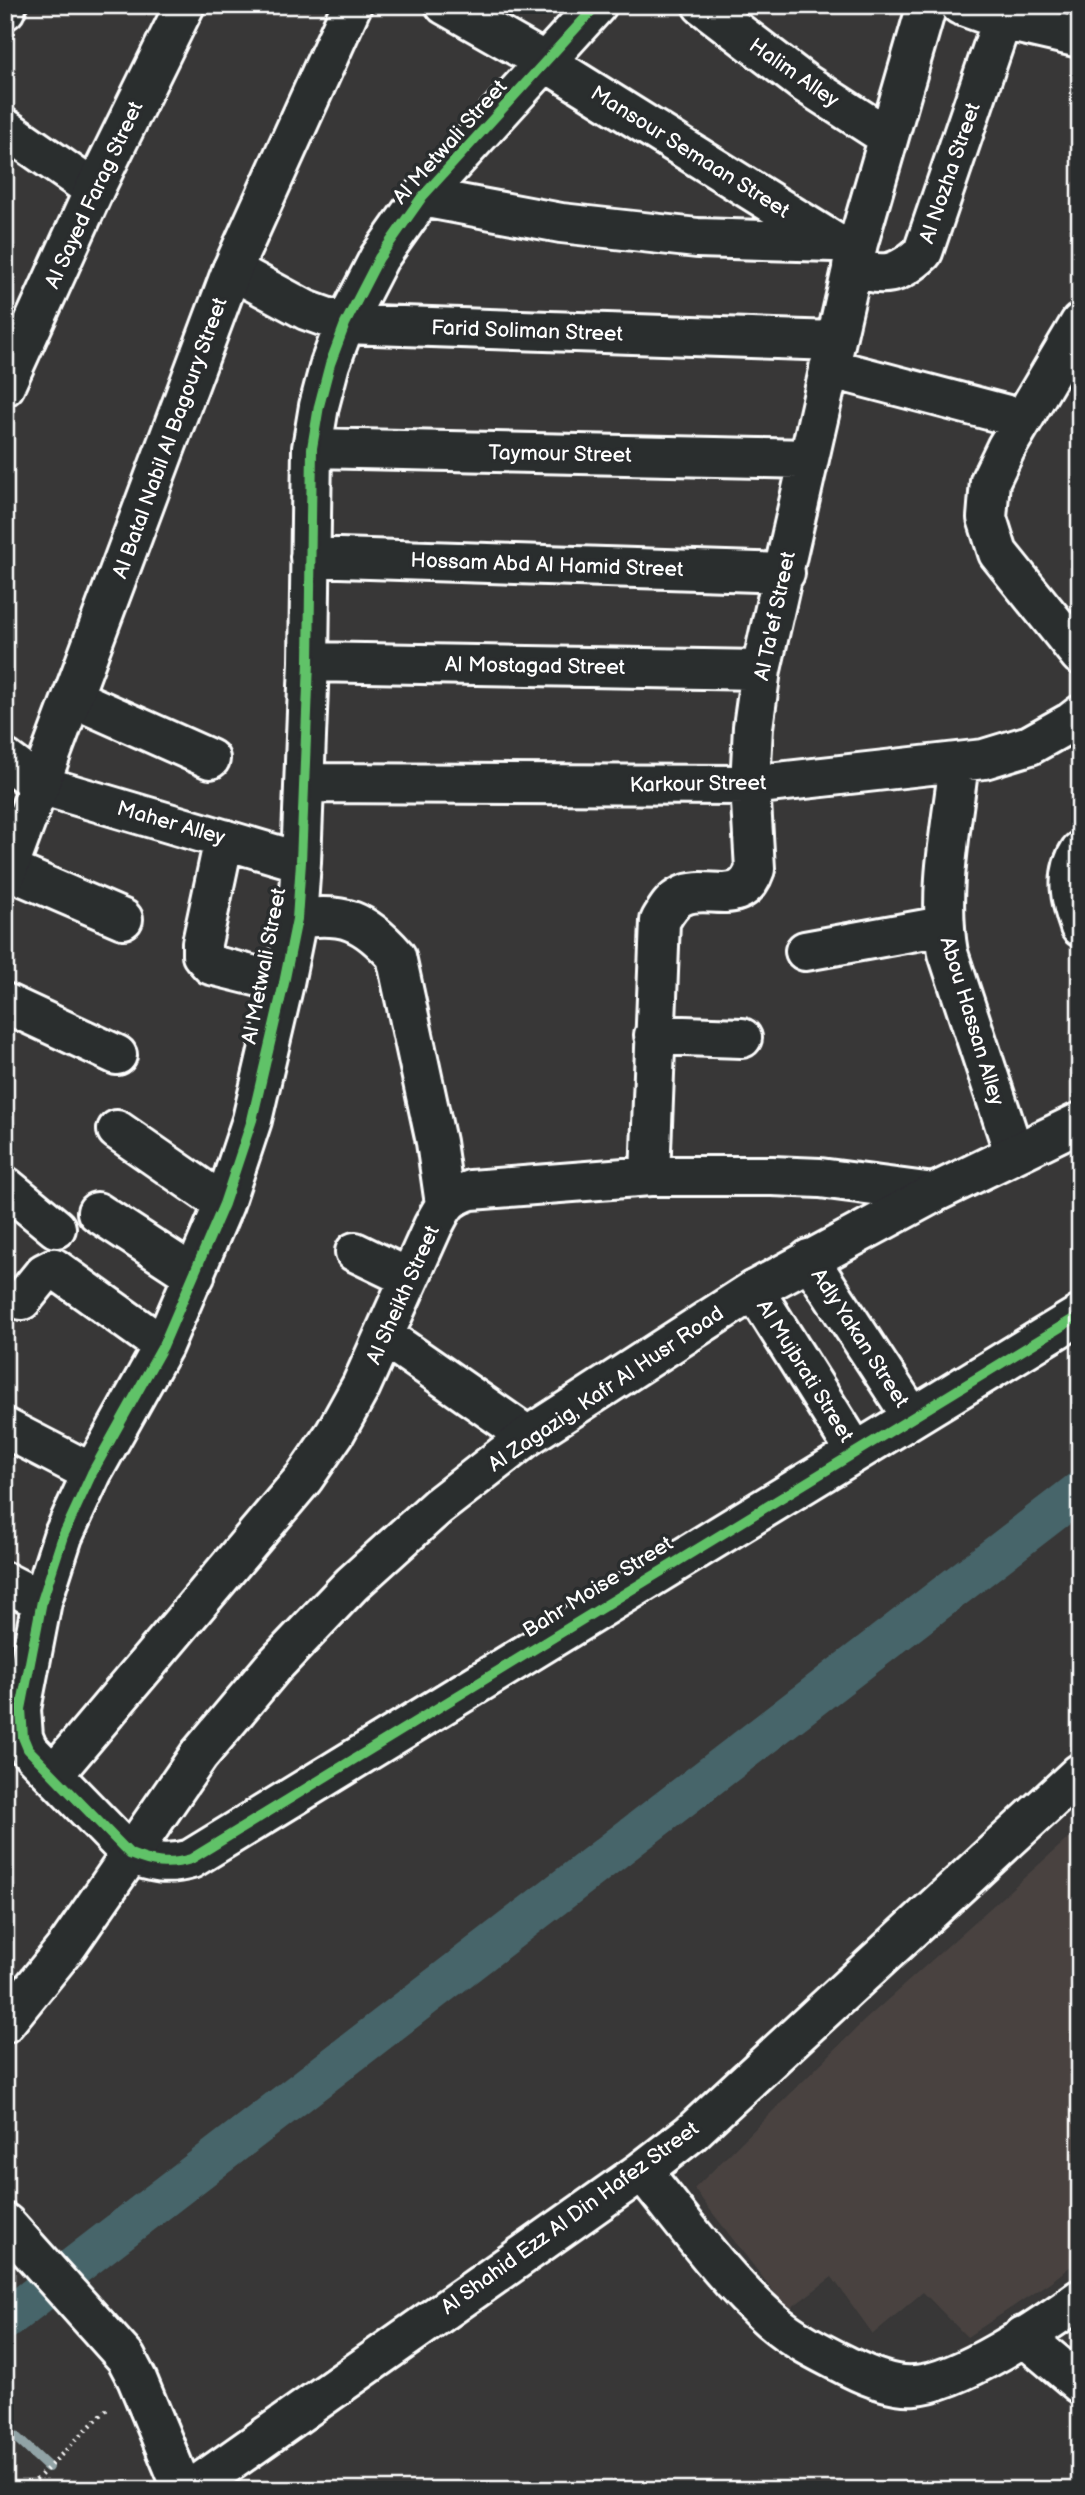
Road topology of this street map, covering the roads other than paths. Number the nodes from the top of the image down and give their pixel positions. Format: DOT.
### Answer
graph roads {
  1 [pos="7,5"];
  2 [pos="185,5"];
  3 [pos="352,5"];
  4 [pos="445,5"];
  5 [pos="597,5"];
  6 [pos="702,5"];
  7 [pos="927,5"];
  8 [pos="960,5"];
  9 [pos="5,10"];
  10 [pos="1002,20"];
  11 [pos="1080,38"];
  12 [pos="547,63"];
  13 [pos="5,128"];
  14 [pos="888,137"];
  15 [pos="93,190"];
  16 [pos="422,197"];
  17 [pos="848,250"];
  18 [pos="232,270"];
  19 [pos="1080,323"];
  20 [pos="345,324"];
  21 [pos="14,340"];
  22 [pos="832,355"];
  23 [pos="5,386"];
  24 [pos="1023,419"];
  25 [pos="312,448"];
  26 [pos="809,459"];
  27 [pos="310,557"];
  28 [pos="785,573"];
  29 [pos="1080,654"];
  30 [pos="309,662"];
  31 [pos="761,670"];
  32 [pos="73,698"];
  33 [pos="1080,715"];
  34 [pos="5,759"];
  35 [pos="210,759"];
  36 [pos="959,762"];
  37 [pos="305,783"];
  38 [pos="40,785"];
  39 [pos="750,785"];
  40 [pos="224,839"];
  41 [pos="1080,851"];
  42 [pos="301,862"];
  43 [pos="7,873"];
  44 [pos="123,919"];
  45 [pos="297,919"];
  46 [pos="943,926"];
  47 [pos="1080,928"];
  48 [pos="805,951"];
  49 [pos="284,982"];
  50 [pos="5,1003"];
  51 [pos="654,1035"];
  52 [pos="742,1038"];
  53 [pos="117,1055"];
  54 [pos="1080,1122"];
  55 [pos="117,1130"];
  56 [pos="1014,1153"];
  57 [pos="650,1176"];
  58 [pos="5,1186"];
  59 [pos="934,1193"];
  60 [pos="224,1204"];
  61 [pos="445,1204"];
  62 [pos="97,1212"];
  63 [pos="56,1228"];
  64 [pos="355,1252"];
  65 [pos="809,1259"];
  66 [pos="195,1276"];
  67 [pos="410,1278"];
  68 [pos="754,1290"];
  69 [pos="22,1300"];
  70 [pos="1080,1315"];
  71 [pos="384,1336"];
  72 [pos="163,1346"];
  73 [pos="912,1417"];
  74 [pos="5,1428"];
  75 [pos="527,1436"];
  76 [pos="855,1451"];
  77 [pos="92,1473"];
  78 [pos="5,1582"];
  79 [pos="42,1601"];
  80 [pos="14,1734"];
  81 [pos="54,1774"];
  82 [pos="1076,1784"];
  83 [pos="130,1854"];
  84 [pos="5,2023"];
  85 [pos="642,2171"];
  86 [pos="5,2223"];
  87 [pos="1080,2299"];
  88 [pos="1023,2336"];
  89 [pos="1080,2384"];
  90 [pos="183,2490"];
  91 [pos="190,2490"];
  1 -- 9 [label="street"];
  2 -- 15 [label="street, Al Sayed Farag Street"];
  3 -- 18 [label="street, Al Batal Nabil Al Bagoury Street"];
  4 -- 12 [label="street, Mansour Semaan Street"];
  5 -- 12 [label="street, Al Metwali Street"];
  6 -- 14 [label="street, Halim Alley"];
  7 -- 14 [label="street, Al Ta'ef Street"];
  8 -- 10 [label="street"];
  10 -- 11 [label="street"];
  10 -- 17 [label="street, Al Nozha Street"];
  12 -- 16 [label="street, Al Metwali Street"];
  12 -- 17 [label="street, Mansour Semaan Street"];
  13 -- 15 [label="street"];
  14 -- 17 [label="street, Al Ta'ef Street"];
  15 -- 21 [label="street, Al Sayed Farag Street"];
  16 -- 17 [label="street"];
  16 -- 20 [label="street, Al Metwali Street"];
  17 -- 22 [label="street, Al Ta'ef Street"];
  18 -- 20 [label="street, Farid Soliman Street"];
  18 -- 32 [label="street, Al Batal Nabil Al Bagoury Street"];
  19 -- 24 [label="street"];
  20 -- 22 [label="street, Farid Soliman Street"];
  20 -- 25 [label="street, Al Metwali Street"];
  21 -- 23 [label="street, Al Sayed Farag Street"];
  22 -- 24 [label="street"];
  22 -- 26 [label="street, Al Ta'ef Street"];
  24 -- 29 [label="street"];
  25 -- 26 [label="street, Taymour Street"];
  25 -- 27 [label="street, Al Metwali Street"];
  26 -- 28 [label="street, Al Ta'ef Street"];
  27 -- 28 [label="street, Hossam Abd Al Hamid Street"];
  27 -- 30 [label="street, Al Metwali Street"];
  28 -- 31 [label="street, Al Ta'ef Street"];
  30 -- 31 [label="street, Al Mostagad Street"];
  30 -- 37 [label="street, Al Metwali Street"];
  31 -- 39 [label="street, Al Ta'ef Street"];
  32 -- 35 [label="street"];
  32 -- 38 [label="street, Al Batal Nabil Al Bagoury Street"];
  33 -- 36 [label="street, Karkour Street"];
  34 -- 38 [label="street"];
  36 -- 39 [label="street, Karkour Street"];
  36 -- 46 [label="street, Abou Hassan Alley"];
  37 -- 39 [label="street, Karkour Street"];
  37 -- 42 [label="street, Al Metwali Street"];
  38 -- 40 [label="street, Maher Alley"];
  38 -- 43 [label="street, Al Batal Nabil Al Bagoury Street"];
  39 -- 51 [label="street, Al Ta'ef Street"];
  40 -- 42 [label="street, Maher Alley"];
  40 -- 49 [label="street"];
  41 -- 47 [label="street"];
  42 -- 45 [label="street, Al Metwali Street"];
  43 -- 44 [label="street"];
  45 -- 49 [label="street, Al Metwali Street"];
  45 -- 61 [label="street"];
  46 -- 48 [label="street"];
  46 -- 56 [label="street, Abou Hassan Alley"];
  49 -- 60 [label="street, Al Metwali Street"];
  50 -- 53 [label="street"];
  51 -- 52 [label="street"];
  51 -- 57 [label="street, Al Ta'ef Street"];
  54 -- 56 [label="street, Al Zagazig, Kafr Al Husr Road"];
  55 -- 60 [label="street"];
  56 -- 59 [label="street, Al Zagazig, Kafr Al Husr Road"];
  57 -- 59 [label="street, Al Sheikh Street"];
  57 -- 61 [label="street, Al Sheikh Street"];
  58 -- 63 [label="street"];
  59 -- 65 [label="street, Al Zagazig, Kafr Al Husr Road"];
  60 -- 66 [label="street, Al Metwali Street"];
  61 -- 67 [label="street, Al Sheikh Street"];
  62 -- 66 [label="street"];
  64 -- 67 [label="street"];
  65 -- 68 [label="street, Al Zagazig, Kafr Al Husr Road"];
  65 -- 73 [label="street, Adly Yakan Street"];
  66 -- 72 [label="street, Al Metwali Street"];
  67 -- 71 [label="street, Al Sheikh Street"];
  68 -- 75 [label="street, Al Zagazig, Kafr Al Husr Road"];
  68 -- 76 [label="street, Al Mujbrati Street"];
  69 -- 72 [label="street"];
  70 -- 73 [label="street, Bahr Moise Street"];
  71 -- 75 [label="street"];
  71 -- 81 [label="street, Al Sheikh Street"];
  72 -- 77 [label="street, Al Metwali Street"];
  73 -- 76 [label="street, Bahr Moise Street"];
  74 -- 77 [label="street"];
  75 -- 83 [label="street, Al Zagazig, Kafr Al Husr Road"];
  76 -- 83 [label="street, Bahr Moise Street"];
  77 -- 79 [label="street, Al Metwali Street"];
  78 -- 79 [label="street"];
  79 -- 80 [label="street, Al Metwali Street"];
  80 -- 81 [label="street, Al Metwali Street"];
  81 -- 83 [label="street, Al Metwali Street"];
  82 -- 85 [label="street, Al Shahid Ezz Al Din Hafez Street"];
  83 -- 84 [label="street, Al Zagazig, Kafr Al Husr Road"];
  85 -- 88 [label="street"];
  85 -- 91 [label="street, Al Shahid Ezz Al Din Hafez Street"];
  86 -- 90 [label="street"];
  87 -- 88 [label="street"];
  88 -- 89 [label="street"];
}
